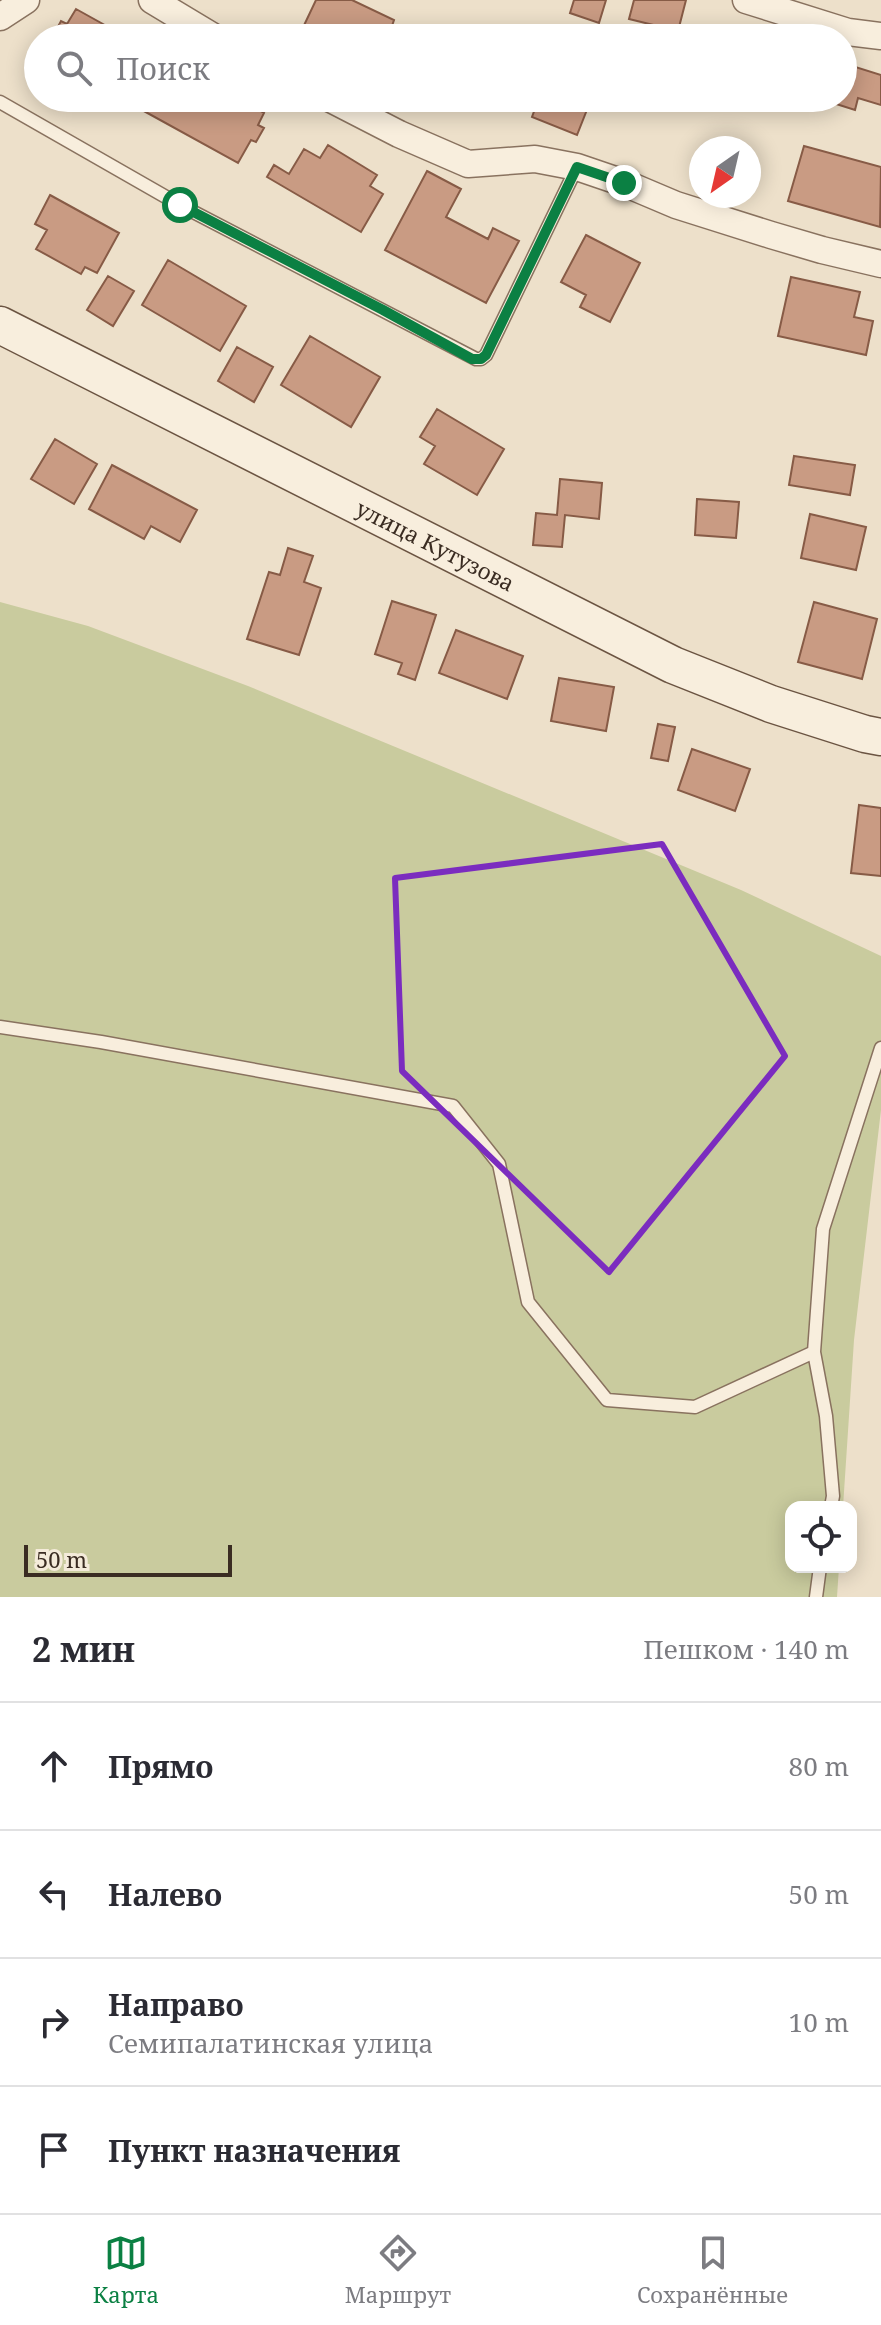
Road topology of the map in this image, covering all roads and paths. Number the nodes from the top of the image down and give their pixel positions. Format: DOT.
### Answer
graph roads {
  1 [pos="26,0"];
  2 [pos="152,0"];
  3 [pos="746,0"];
  4 [pos="0,17"];
  5 [pos="196,24"];
  6 [pos="822,24"];
  7 [pos="857,33"];
  8 [pos="881,36"];
  9 [pos="0,102"];
  10 [pos="357,112"];
  11 [pos="577,167"];
  12 [pos="881,264"];
  13 [pos="0,325"];
  14 [pos="881,737"];
  15 [pos="0,1027"];
  16 [pos="881,1048"];
  17 [pos="814,1352"];
  18 [pos="832,1501"];
  19 [pos="819,1573"];
  20 [pos="816,1597"];
  1 -- 4 [label="street"];
  2 -- 5 [label="street"];
  3 -- 6 [label="street"];
  7 -- 8 [label="street"];
  9 -- 11 [label="lane"];
  10 -- 11 [label="street"];
  11 -- 12 [label="street"];
  13 -- 14 [label="main road, улица Кутузова"];
  15 -- 17 [label="lane"];
  16 -- 17 [label="lane"];
  17 -- 18 [label="lane"];
  19 -- 20 [label="lane"];
}
